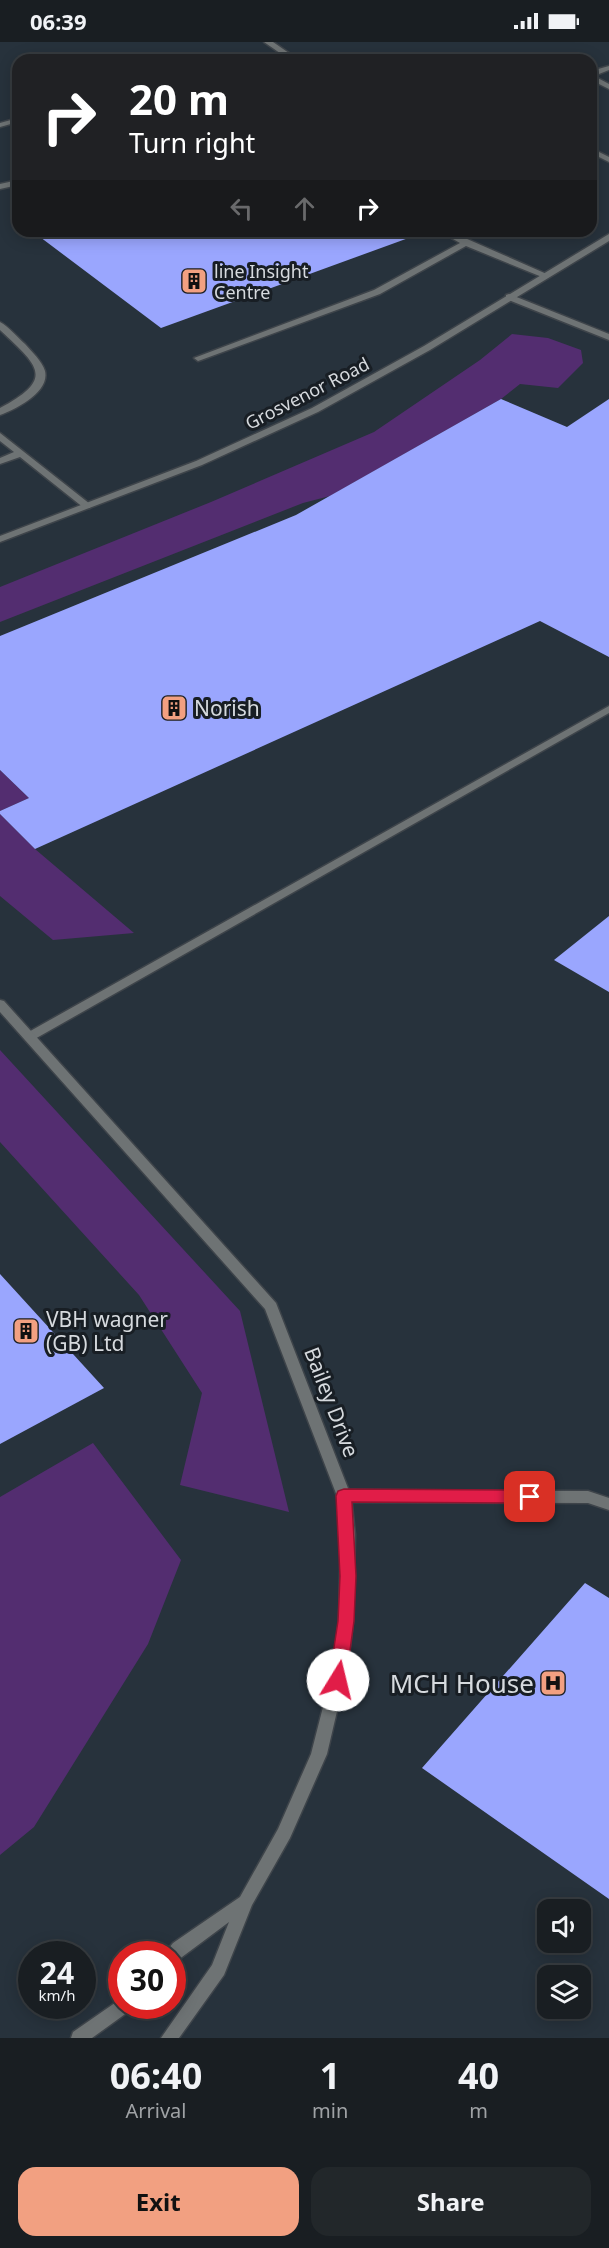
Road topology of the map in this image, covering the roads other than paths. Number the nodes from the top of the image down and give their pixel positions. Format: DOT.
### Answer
graph roads {
  1 [pos="268,42"];
  2 [pos="286,54"];
  3 [pos="454,237"];
  4 [pos="609,237"];
  5 [pos="466,243"];
  6 [pos="544,276"];
  7 [pos="509,297"];
  8 [pos="0,325"];
  9 [pos="609,337"];
  10 [pos="198,358"];
  11 [pos="0,412"];
  12 [pos="0,436"];
  13 [pos="21,453"];
  14 [pos="0,461"];
  15 [pos="87,507"];
  16 [pos="0,539"];
  17 [pos="609,709"];
  18 [pos="0,1004"];
  19 [pos="29,1037"];
  20 [pos="344,1496"];
  21 [pos="609,1504"];
  22 [pos="246,1901"];
  23 [pos="186,1945"];
  24 [pos="108,2016"];
  25 [pos="79,2038"];
  26 [pos="169,2038"];
  1 -- 2 [label="street"];
  3 -- 5 [label="street"];
  4 -- 6 [label="street, Grosvenor Road"];
  5 -- 6 [label="street"];
  5 -- 10 [label="street"];
  6 -- 7 [label="street, Grosvenor Road"];
  7 -- 9 [label="street"];
  7 -- 15 [label="street, Grosvenor Road"];
  8 -- 11 [label="street"];
  12 -- 13 [label="street"];
  13 -- 14 [label="street"];
  13 -- 15 [label="street"];
  15 -- 16 [label="street, Grosvenor Road"];
  17 -- 19 [label="street"];
  18 -- 19 [label="street, Bailey Drive"];
  19 -- 20 [label="street, Bailey Drive"];
  20 -- 21 [label="street"];
  20 -- 22 [label="street, Bailey Drive"];
  22 -- 23 [label="street, Bailey Drive"];
  22 -- 26 [label="street, Bailey Drive"];
  24 -- 25 [label="street"];
}
